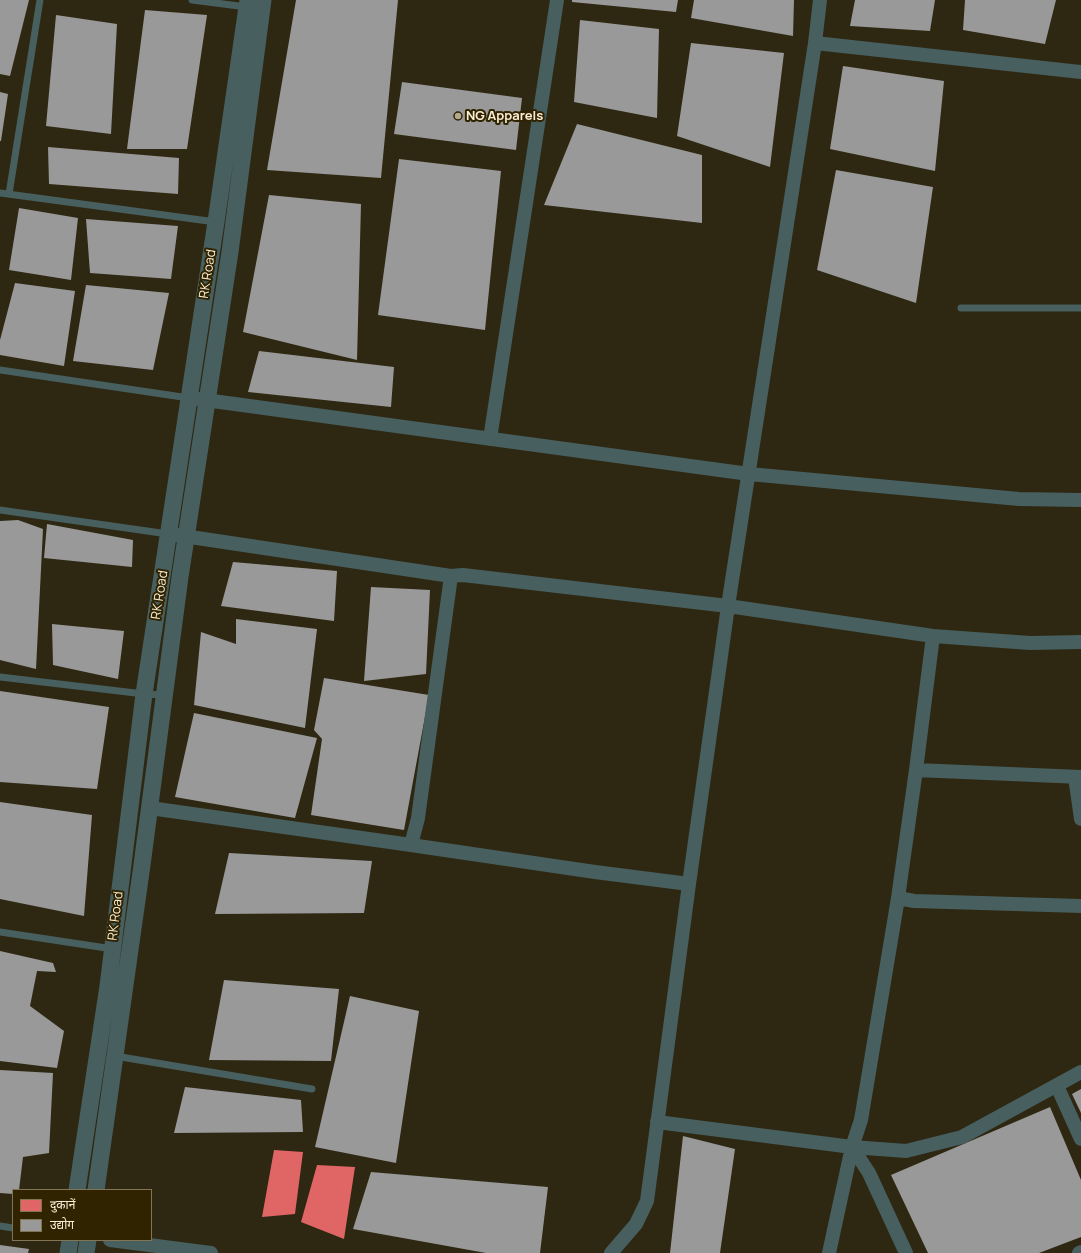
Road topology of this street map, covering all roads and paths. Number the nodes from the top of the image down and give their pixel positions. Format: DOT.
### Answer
graph roads {
  1 [pos="40,0"];
  2 [pos="192,0"];
  3 [pos="557,0"];
  4 [pos="820,0"];
  5 [pos="255,4"];
  6 [pos="815,43"];
  7 [pos="1081,72"];
  8 [pos="0,193"];
  9 [pos="8,194"];
  10 [pos="225,223"];
  11 [pos="961,308"];
  12 [pos="1081,308"];
  13 [pos="0,370"];
  14 [pos="189,398"];
  15 [pos="207,400"];
  16 [pos="490,439"];
  17 [pos="749,474"];
  18 [pos="1081,500"];
  19 [pos="0,510"];
  20 [pos="169,534"];
  21 [pos="186,537"];
  22 [pos="451,576"];
  23 [pos="728,606"];
  24 [pos="933,636"];
  25 [pos="1081,642"];
  26 [pos="0,677"];
  27 [pos="144,694"];
  28 [pos="164,695"];
  29 [pos="916,770"];
  30 [pos="1078,777"];
  31 [pos="150,808"];
  32 [pos="1081,819"];
  33 [pos="411,845"];
  34 [pos="689,884"];
  35 [pos="898,898"];
  36 [pos="1081,906"];
  37 [pos="0,932"];
  38 [pos="121,950"];
  39 [pos="115,1056"];
  40 [pos="1081,1072"];
  41 [pos="1057,1086"];
  42 [pos="312,1089"];
  43 [pos="657,1122"];
  44 [pos="1081,1139"];
  45 [pos="852,1147"];
  46 [pos="77,1189"];
  47 [pos="96,1189"];
  48 [pos="0,1226"];
  49 [pos="12,1228"];
  50 [pos="70,1241"];
  51 [pos="88,1241"];
  52 [pos="118,1241"];
  53 [pos="902,1251"];
  54 [pos="68,1253"];
  55 [pos="86,1253"];
  56 [pos="211,1253"];
  57 [pos="611,1253"];
  58 [pos="829,1253"];
  1 -- 9 [label="lane"];
  2 -- 5 [label="lane"];
  3 -- 16 [label="street"];
  4 -- 6 [label="street"];
  5 -- 10 [label="street, RK Road"];
  6 -- 7 [label="street"];
  6 -- 17 [label="street"];
  8 -- 9 [label="lane"];
  9 -- 10 [label="lane"];
  10 -- 14 [label="street, RK Road"];
  10 -- 15 [label="street, RK Road"];
  11 -- 12 [label="lane"];
  13 -- 14 [label="lane"];
  14 -- 15 [label="street"];
  14 -- 20 [label="street, RK Road"];
  15 -- 16 [label="street"];
  15 -- 21 [label="street, RK Road"];
  16 -- 17 [label="street"];
  17 -- 18 [label="street"];
  17 -- 23 [label="street"];
  19 -- 20 [label="lane"];
  20 -- 21 [label="street"];
  20 -- 27 [label="street, RK Road"];
  21 -- 22 [label="street"];
  21 -- 28 [label="street, RK Road"];
  22 -- 23 [label="street"];
  22 -- 33 [label="street"];
  23 -- 24 [label="street"];
  23 -- 34 [label="street"];
  24 -- 25 [label="street"];
  24 -- 29 [label="street"];
  26 -- 27 [label="lane"];
  27 -- 28 [label="lane"];
  27 -- 38 [label="street, RK Road"];
  28 -- 31 [label="street, RK Road"];
  29 -- 30 [label="street"];
  29 -- 35 [label="street"];
  30 -- 32 [label="street"];
  31 -- 33 [label="street"];
  31 -- 38 [label="street, RK Road"];
  33 -- 34 [label="street"];
  34 -- 43 [label="street"];
  35 -- 36 [label="street"];
  35 -- 45 [label="street"];
  37 -- 38 [label="lane"];
  38 -- 39 [label="street, RK Road"];
  38 -- 46 [label="street, RK Road"];
  39 -- 42 [label="lane"];
  39 -- 47 [label="street, RK Road"];
  40 -- 41 [label="street"];
  41 -- 44 [label="street"];
  41 -- 45 [label="street"];
  43 -- 45 [label="street"];
  43 -- 57 [label="street"];
  45 -- 53 [label="street"];
  45 -- 58 [label="street"];
  48 -- 49 [label="lane"];
  50 -- 54 [label="street"];
  51 -- 55 [label="street"];
  52 -- 56 [label="street"];
}
